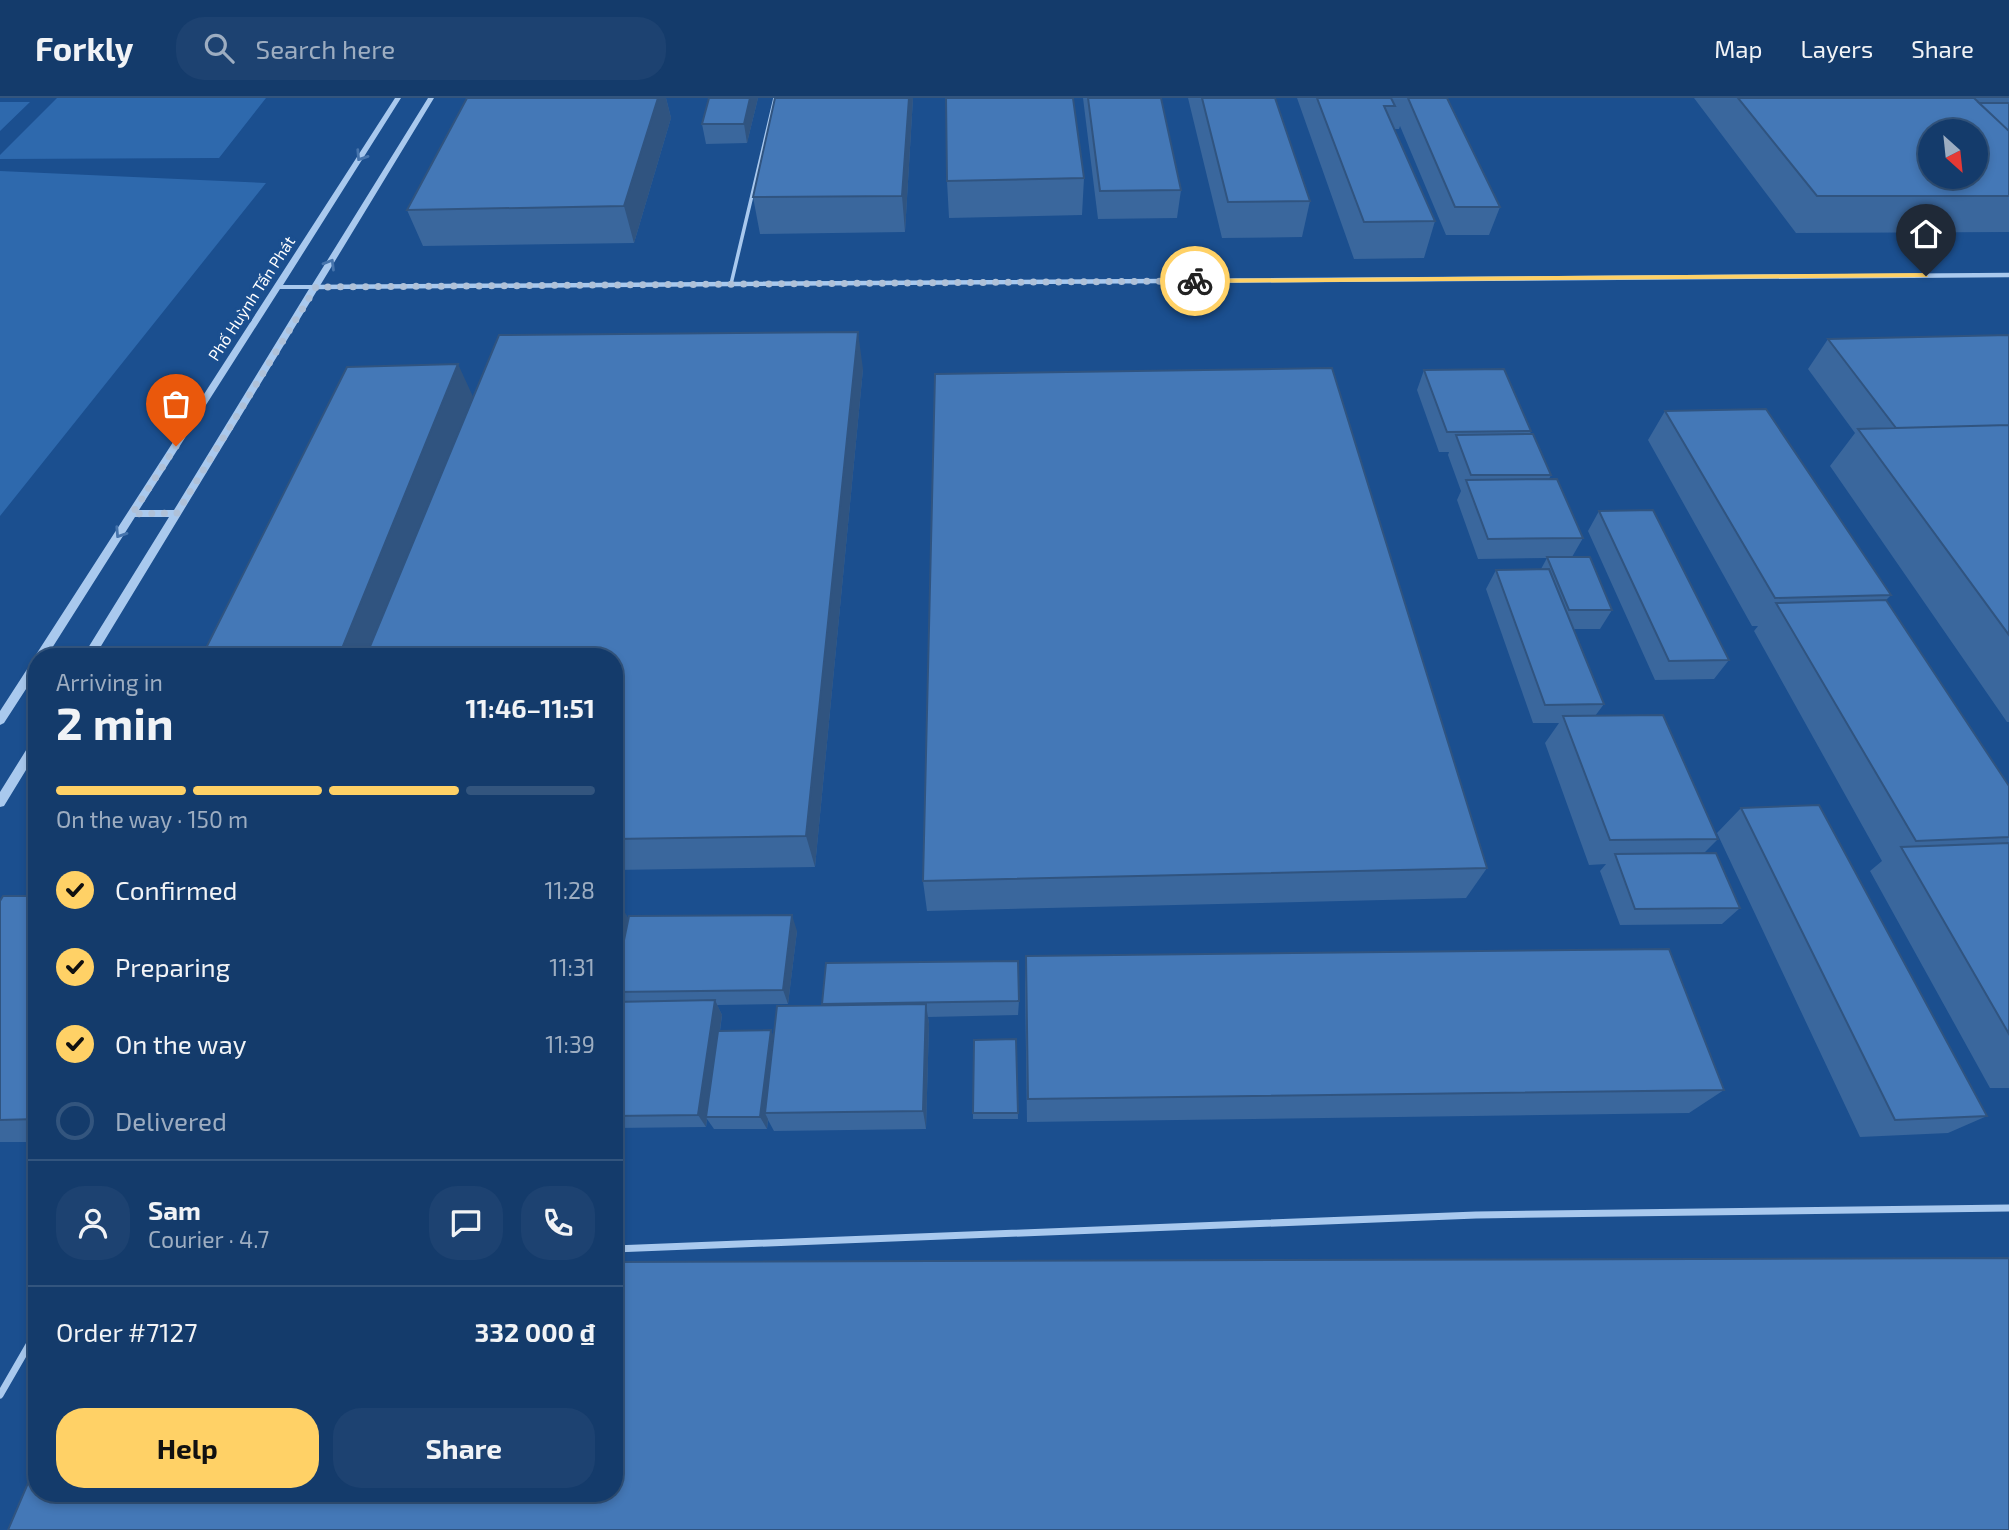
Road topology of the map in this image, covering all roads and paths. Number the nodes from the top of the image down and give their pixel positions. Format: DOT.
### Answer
graph roads {
  1 [pos="398,98"];
  2 [pos="431,98"];
  3 [pos="775,98"];
  4 [pos="2009,275"];
  5 [pos="731,284"];
  6 [pos="277,287"];
  7 [pos="316,287"];
  8 [pos="177,513"];
  9 [pos="132,514"];
  10 [pos="46,648"];
  11 [pos="94,648"];
  12 [pos="28,677"];
  13 [pos="0,720"];
  14 [pos="28,757"];
  15 [pos="0,802"];
  16 [pos="2009,1208"];
  17 [pos="623,1249"];
  18 [pos="28,1347"];
  19 [pos="0,1395"];
  1 -- 6 [label="street, Phố Huỳnh Tấn Phát, one-way"];
  7 -- 2 [label="street, one-way"];
  3 -- 5 [label="lane"];
  4 -- 5 [label="street"];
  5 -- 7 [label="street"];
  6 -- 7 [label="street"];
  6 -- 9 [label="street, Phố Huỳnh Tấn Phát"];
  7 -- 8 [label="street"];
  8 -- 9 [label="street"];
  8 -- 11 [label="street"];
  9 -- 10 [label="street, Phố Huỳnh Tấn Phát, one-way"];
  12 -- 13 [label="street"];
  14 -- 15 [label="street"];
  16 -- 17 [label="lane"];
  18 -- 19 [label="lane"];
}
